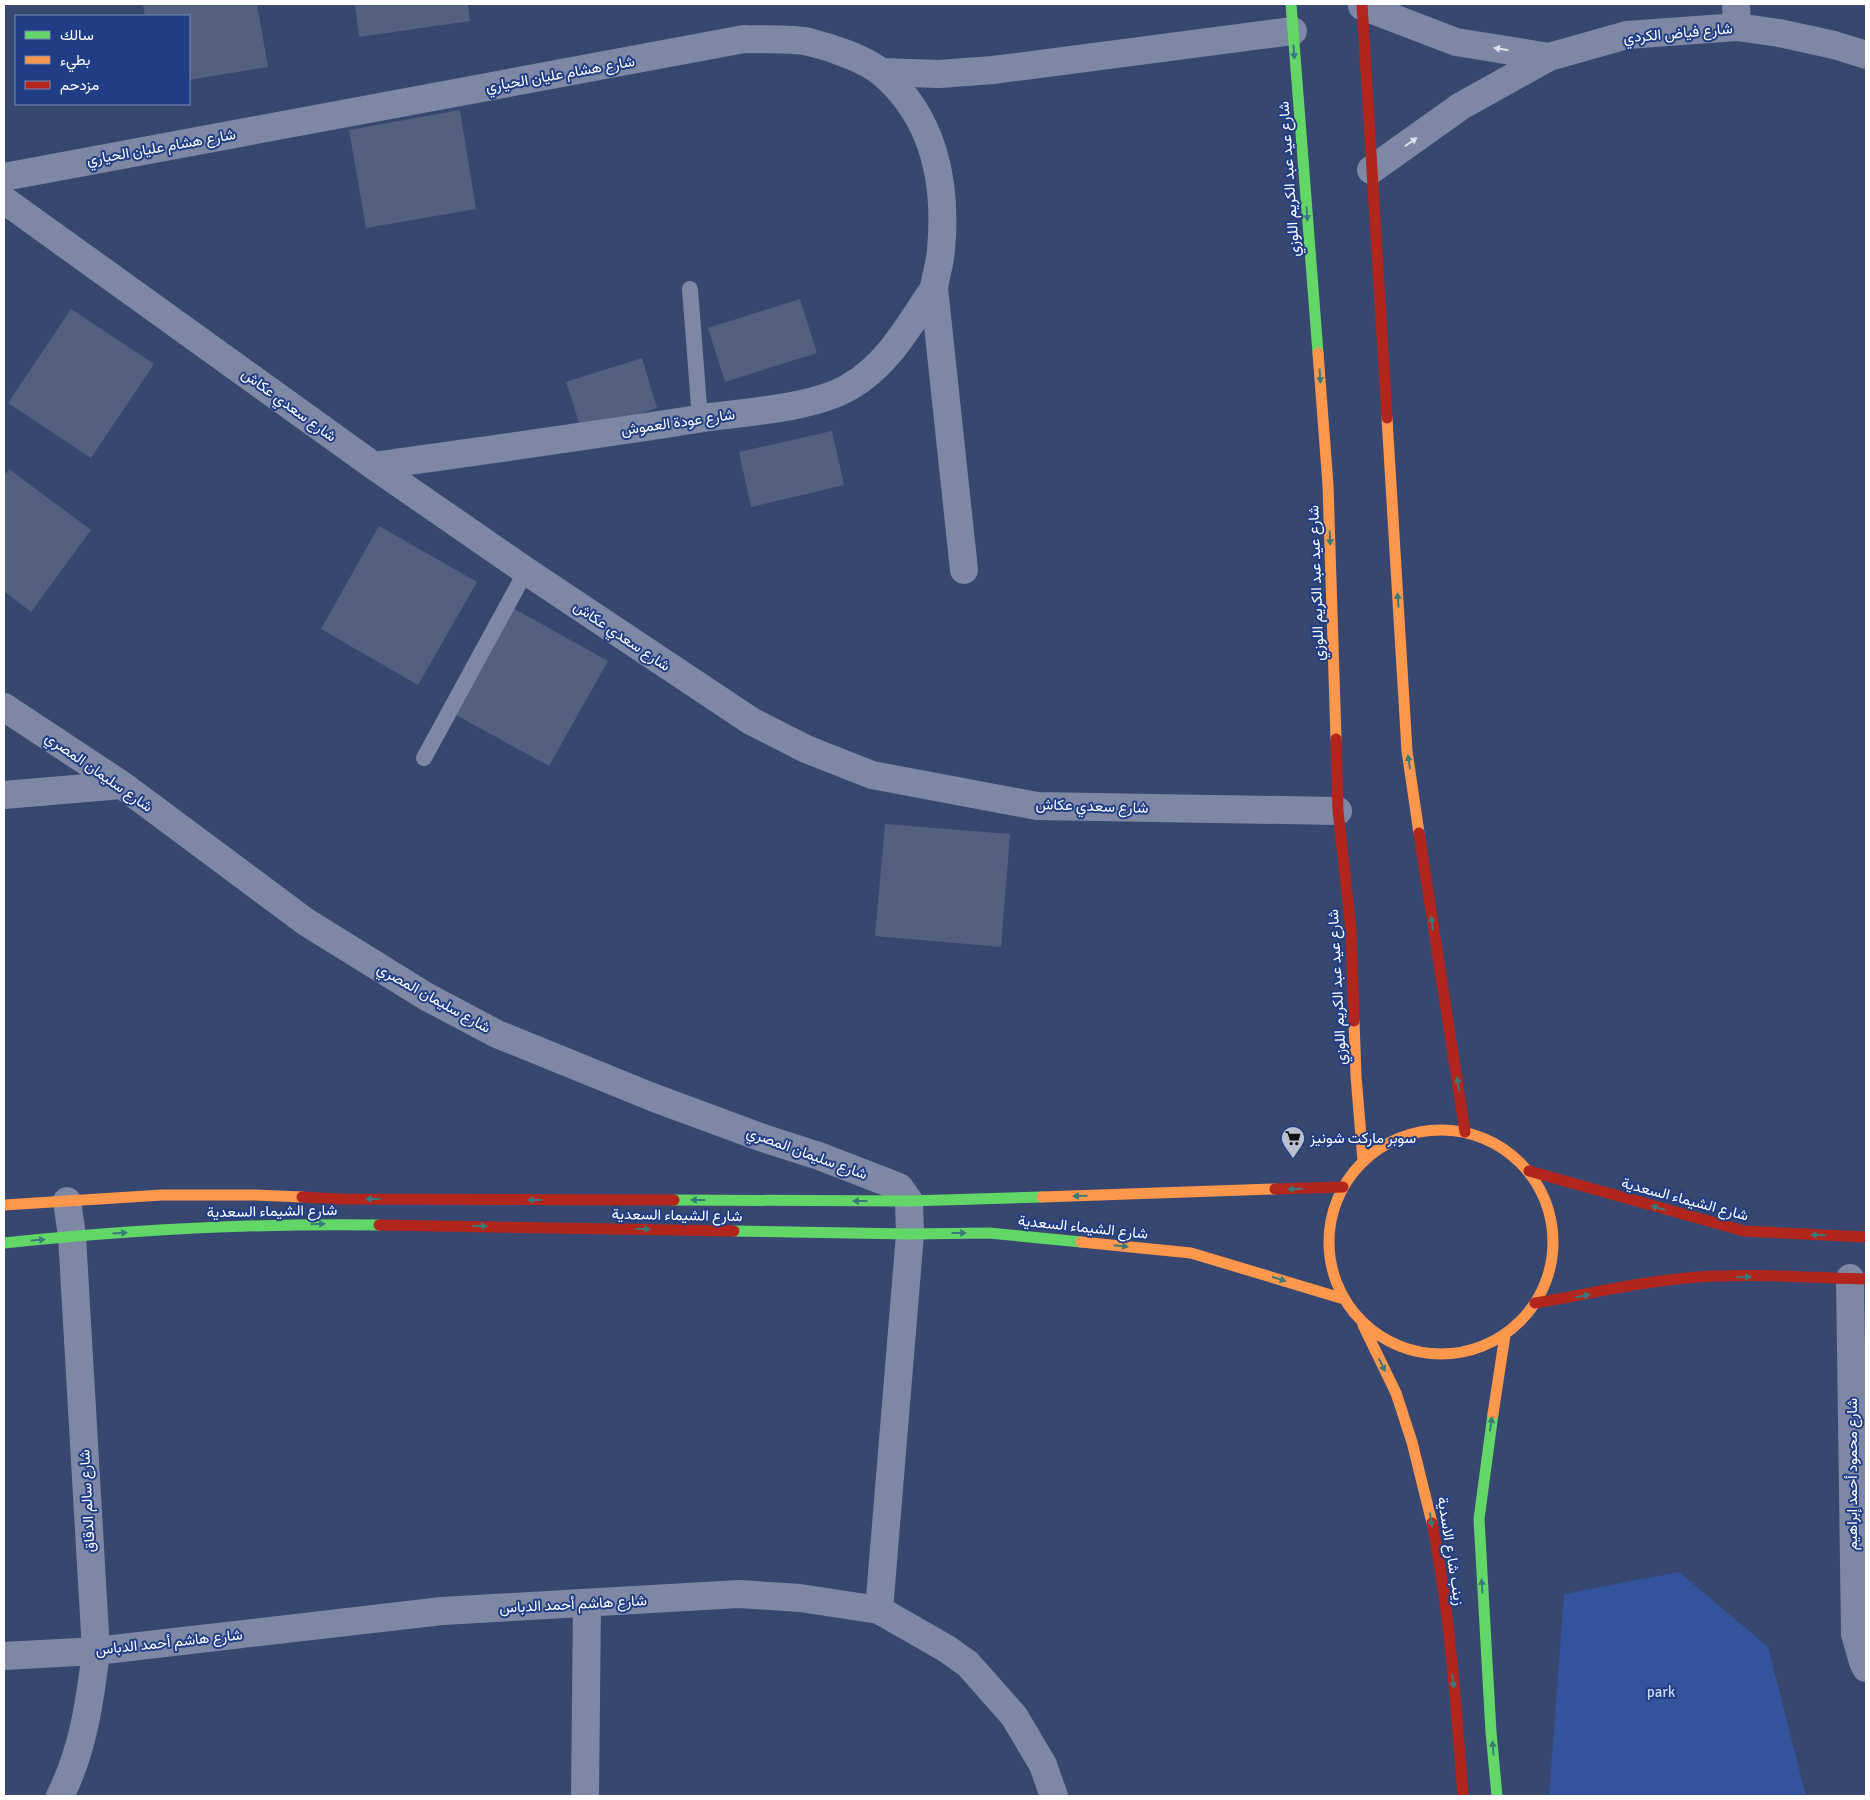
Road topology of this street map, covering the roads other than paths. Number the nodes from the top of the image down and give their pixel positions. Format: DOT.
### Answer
graph roads {
  1 [pos="1291,4"];
  2 [pos="1362,5"];
  3 [pos="1736,15"];
  4 [pos="1293,31"];
  5 [pos="1866,56"];
  6 [pos="1549,57"];
  7 [pos="881,72"];
  8 [pos="1371,170"];
  9 [pos="4,177"];
  10 [pos="4,200"];
  11 [pos="934,288"];
  12 [pos="690,289"];
  13 [pos="700,419"];
  14 [pos="374,466"];
  15 [pos="964,570"];
  16 [pos="526,571"];
  17 [pos="4,706"];
  18 [pos="424,758"];
  19 [pos="122,785"];
  20 [pos="4,795"];
  21 [pos="1338,811"];
  22 [pos="1465,1132"];
  23 [pos="1364,1161"];
  24 [pos="1529,1171"];
  25 [pos="1343,1187"];
  26 [pos="67,1201"];
  27 [pos="909,1201"];
  28 [pos="4,1205"];
  29 [pos="910,1234"];
  30 [pos="72,1236"];
  31 [pos="1866,1237"];
  32 [pos="4,1243"];
  33 [pos="1858,1279"];
  34 [pos="1344,1299"];
  35 [pos="1535,1303"];
  36 [pos="1361,1322"];
  37 [pos="1505,1336"];
  38 [pos="586,1603"];
  39 [pos="879,1610"];
  40 [pos="96,1650"];
  41 [pos="4,1656"];
  42 [pos="1866,1668"];
  43 [pos="60,1796"];
  44 [pos="585,1796"];
  45 [pos="1054,1796"];
  46 [pos="1463,1796"];
  47 [pos="1497,1796"];
  1 -- 4 [label="street, شارع عيد عبد الكريم اللوزي"];
  6 -- 2 [label="street, شارع فياض الكردي, one-way"];
  2 -- 8 [label="street"];
  3 -- 5 [label="street, شارع فياض الكردي"];
  3 -- 6 [label="street, شارع فياض الكردي"];
  4 -- 7 [label="street"];
  4 -- 21 [label="street, شارع عيد عبد الكريم اللوزي, one-way"];
  8 -- 6 [label="street, شارع فياض الكردي, one-way"];
  7 -- 9 [label="street, شارع هشام عليان الحياري"];
  7 -- 11 [label="street, شارع هشام عليان الحياري"];
  22 -- 8 [label="street, one-way"];
  10 -- 14 [label="street, شارع سعدي عكاش"];
  11 -- 13 [label="street, شارع عودة العموش"];
  11 -- 15 [label="street"];
  12 -- 13 [label="lane"];
  13 -- 14 [label="street, شارع عودة العموش"];
  14 -- 16 [label="street, شارع سعدي عكاش"];
  16 -- 18 [label="lane"];
  16 -- 21 [label="street, شارع سعدي عكاش"];
  17 -- 19 [label="street, شارع سليمان المصري"];
  19 -- 20 [label="street"];
  19 -- 27 [label="street, شارع سليمان المصري"];
  21 -- 23 [label="street, شارع عيد عبد الكريم اللوزي"];
  22 -- 23 [label="street"];
  22 -- 24 [label="street"];
  23 -- 25 [label="street"];
  31 -- 24 [label="street, شارع الشيماء السعدية, one-way"];
  24 -- 35 [label="street"];
  25 -- 27 [label="street, شارع الشيماء السعدية, one-way"];
  25 -- 34 [label="street"];
  27 -- 26 [label="street, شارع الشيماء السعدية, one-way"];
  26 -- 28 [label="street, شارع الشيماء السعدية"];
  26 -- 30 [label="street, شارع سالم الدقاق"];
  27 -- 29 [label="street"];
  30 -- 29 [label="street, شارع الشيماء السعدية, one-way"];
  29 -- 34 [label="street, شارع الشيماء السعدية, one-way"];
  29 -- 39 [label="street"];
  32 -- 30 [label="street, شارع الشيماء السعدية, one-way"];
  30 -- 40 [label="street, شارع سالم الدقاق"];
  35 -- 33 [label="street, one-way"];
  33 -- 42 [label="street, شارع محمود أحمد إبراهيم"];
  34 -- 36 [label="street"];
  35 -- 37 [label="street"];
  36 -- 37 [label="street"];
  36 -- 46 [label="street, زينب شارع الاسدية, one-way"];
  47 -- 37 [label="street, زينب شارع الاسدية, one-way"];
  38 -- 39 [label="street, شارع هاشم أحمد الدباس"];
  38 -- 40 [label="street, شارع هاشم أحمد الدباس"];
  38 -- 44 [label="street"];
  39 -- 45 [label="street, شارع هاشم أحمد الدباس"];
  40 -- 41 [label="street, شارع هاشم أحمد الدباس"];
  40 -- 43 [label="street, شارع سالم الدقاق"];
}
